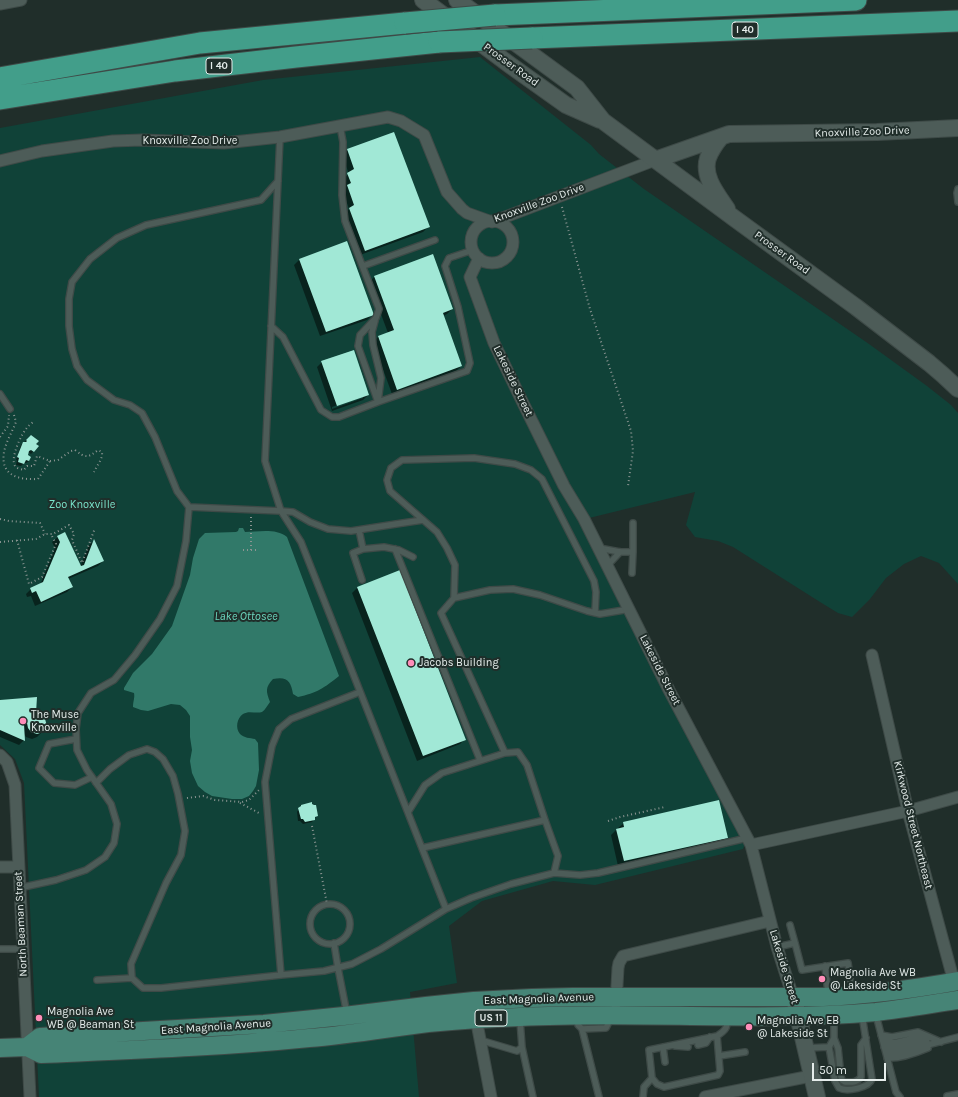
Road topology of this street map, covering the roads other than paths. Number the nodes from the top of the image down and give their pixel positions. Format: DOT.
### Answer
graph roads {
  1 [pos="21,0"];
  2 [pos="423,0"];
  3 [pos="457,0"];
  4 [pos="856,0"];
  5 [pos="0,4"];
  6 [pos="958,21"];
  7 [pos="0,78"];
  8 [pos="0,98"];
  9 [pos="604,121"];
  10 [pos="340,126"];
  11 [pos="958,128"];
  12 [pos="280,137"];
  13 [pos="721,137"];
  14 [pos="656,160"];
  15 [pos="0,161"];
  16 [pos="278,181"];
  17 [pos="958,189"];
  18 [pos="958,202"];
  19 [pos="734,218"];
  20 [pos="492,222"];
  21 [pos="435,240"];
  22 [pos="476,254"];
  23 [pos="363,266"];
  24 [pos="376,318"];
  25 [pos="271,326"];
  26 [pos="958,389"];
  27 [pos="0,394"];
  28 [pos="378,402"];
  29 [pos="10,409"];
  30 [pos="189,507"];
  31 [pos="281,511"];
  32 [pos="423,520"];
  33 [pos="633,523"];
  34 [pos="359,530"];
  35 [pos="599,548"];
  36 [pos="394,549"];
  37 [pos="363,550"];
  38 [pos="620,552"];
  39 [pos="633,552"];
  40 [pos="413,557"];
  41 [pos="608,565"];
  42 [pos="632,573"];
  43 [pos="362,580"];
  44 [pos="454,598"];
  45 [pos="630,609"];
  46 [pos="595,613"];
  47 [pos="872,655"];
  48 [pos="360,692"];
  49 [pos="76,739"];
  50 [pos="505,753"];
  51 [pos="0,755"];
  52 [pos="480,760"];
  53 [pos="92,776"];
  54 [pos="96,783"];
  55 [pos="958,797"];
  56 [pos="908,811"];
  57 [pos="408,812"];
  58 [pos="545,820"];
  59 [pos="749,842"];
  60 [pos="422,848"];
  61 [pos="18,867"];
  62 [pos="0,868"];
  63 [pos="554,873"];
  64 [pos="19,888"];
  65 [pos="446,909"];
  66 [pos="770,921"];
  67 [pos="790,925"];
  68 [pos="334,943"];
  69 [pos="795,943"];
  70 [pos="777,947"];
  71 [pos="0,949"];
  72 [pos="22,949"];
  73 [pos="825,966"];
  74 [pos="338,968"];
  75 [pos="281,975"];
  76 [pos="132,978"];
  77 [pos="97,980"];
  78 [pos="957,986"];
  79 [pos="853,996"];
  80 [pos="616,997"];
  81 [pos="793,997"];
  82 [pos="829,997"];
  83 [pos="958,1000"];
  84 [pos="474,1001"];
  85 [pos="868,1012"];
  86 [pos="834,1014"];
  87 [pos="612,1015"];
  88 [pos="728,1015"];
  89 [pos="798,1015"];
  90 [pos="348,1016"];
  91 [pos="520,1016"];
  92 [pos="476,1019"];
  93 [pos="579,1022"];
  94 [pos="881,1035"];
  95 [pos="717,1036"];
  96 [pos="710,1037"];
  97 [pos="958,1037"];
  98 [pos="834,1038"];
  99 [pos="866,1038"];
  100 [pos="480,1040"];
  101 [pos="941,1042"];
  102 [pos="672,1045"];
  103 [pos="698,1045"];
  104 [pos="27,1047"];
  105 [pos="522,1047"];
  106 [pos="662,1047"];
  107 [pos="688,1047"];
  108 [pos="829,1047"];
  109 [pos="0,1048"];
  110 [pos="805,1048"];
  111 [pos="885,1050"];
  112 [pos="745,1052"];
  113 [pos="719,1056"];
  114 [pos="665,1062"];
  115 [pos="811,1076"];
  116 [pos="652,1078"];
  117 [pos="668,1078"];
  118 [pos="669,1085"];
  119 [pos="958,1094"];
  120 [pos="30,1097"];
  121 [pos="491,1097"];
  122 [pos="533,1097"];
  123 [pos="599,1097"];
  124 [pos="643,1097"];
  125 [pos="705,1097"];
  126 [pos="817,1097"];
  127 [pos="900,1097"];
  128 [pos="947,1097"];
  1 -- 5 [label="street"];
  2 -- 9 [label="street, Prosser Road"];
  3 -- 9 [label="street, Prosser Road"];
  4 -- 7 [label="highway, I 40, bridge"];
  6 -- 8 [label="highway, I 40, bridge"];
  9 -- 14 [label="street, Prosser Road"];
  10 -- 12 [label="street, Knoxville Zoo Drive"];
  10 -- 20 [label="street, Knoxville Zoo Drive"];
  10 -- 23 [label="lane"];
  11 -- 13 [label="street, Knoxville Zoo Drive"];
  12 -- 15 [label="street, Knoxville Zoo Drive"];
  12 -- 16 [label="lane"];
  13 -- 14 [label="street, Knoxville Zoo Drive"];
  13 -- 19 [label="street"];
  14 -- 19 [label="street, Prosser Road"];
  14 -- 20 [label="street, Knoxville Zoo Drive"];
  16 -- 25 [label="lane"];
  16 -- 30 [label="lane"];
  17 -- 18 [label="lane"];
  19 -- 26 [label="street, Prosser Road"];
  20 -- 22 [label="street"];
  20 -- 22 [label="street"];
  21 -- 23 [label="lane"];
  22 -- 28 [label="lane"];
  22 -- 35 [label="street, Lakeside Street"];
  23 -- 24 [label="lane"];
  24 -- 28 [label="lane"];
  24 -- 28 [label="lane"];
  25 -- 28 [label="lane"];
  25 -- 31 [label="lane"];
  27 -- 29 [label="lane"];
  30 -- 31 [label="lane"];
  30 -- 49 [label="lane"];
  31 -- 34 [label="lane"];
  31 -- 48 [label="lane"];
  32 -- 34 [label="lane"];
  32 -- 44 [label="lane"];
  32 -- 46 [label="lane"];
  33 -- 39 [label="lane"];
  34 -- 37 [label="lane"];
  35 -- 38 [label="lane"];
  35 -- 41 [label="street, Lakeside Street"];
  36 -- 37 [label="lane"];
  36 -- 40 [label="lane"];
  36 -- 52 [label="lane"];
  37 -- 43 [label="lane"];
  38 -- 39 [label="lane"];
  38 -- 41 [label="lane"];
  39 -- 42 [label="lane"];
  41 -- 45 [label="street, Lakeside Street"];
  44 -- 46 [label="lane"];
  44 -- 50 [label="lane"];
  45 -- 46 [label="lane"];
  45 -- 59 [label="street, Lakeside Street"];
  47 -- 56 [label="street, Kirkwood Street Northeast"];
  48 -- 57 [label="lane"];
  48 -- 75 [label="lane"];
  49 -- 53 [label="lane"];
  49 -- 53 [label="lane"];
  50 -- 52 [label="lane"];
  50 -- 58 [label="lane"];
  51 -- 61 [label="street, North Beaman Street"];
  52 -- 57 [label="lane"];
  53 -- 54 [label="lane"];
  54 -- 64 [label="lane"];
  54 -- 76 [label="lane"];
  55 -- 56 [label="street"];
  56 -- 59 [label="street"];
  56 -- 78 [label="street, Kirkwood Street Northeast"];
  57 -- 60 [label="lane"];
  58 -- 60 [label="lane"];
  58 -- 63 [label="lane"];
  59 -- 63 [label="lane"];
  59 -- 66 [label="street, Lakeside Street"];
  60 -- 65 [label="lane"];
  61 -- 62 [label="street"];
  61 -- 64 [label="street, North Beaman Street"];
  63 -- 65 [label="lane"];
  64 -- 72 [label="street, North Beaman Street"];
  65 -- 74 [label="lane"];
  66 -- 70 [label="street, Lakeside Street"];
  66 -- 80 [label="street"];
  67 -- 69 [label="lane"];
  68 -- 68 [label="lane"];
  68 -- 74 [label="lane"];
  69 -- 70 [label="lane"];
  69 -- 73 [label="lane"];
  70 -- 81 [label="street, Lakeside Street"];
  71 -- 72 [label="lane"];
  72 -- 104 [label="street, North Beaman Street"];
  73 -- 79 [label="lane"];
  73 -- 82 [label="lane"];
  74 -- 75 [label="lane"];
  74 -- 90 [label="lane"];
  75 -- 76 [label="lane"];
  76 -- 77 [label="lane"];
  78 -- 79 [label="main road, East Magnolia Avenue / US 11"];
  79 -- 82 [label="main road, East Magnolia Avenue / US 11"];
  80 -- 81 [label="main road, East Magnolia Avenue / US 11"];
  80 -- 84 [label="main road, East Magnolia Avenue / US 11"];
  80 -- 87 [label="street"];
  81 -- 82 [label="main road, East Magnolia Avenue / US 11"];
  81 -- 89 [label="street, Lakeside Street"];
  83 -- 85 [label="main road, East Magnolia Avenue / US 11"];
  84 -- 90 [label="main road, East Magnolia Avenue / US 11"];
  84 -- 92 [label="street"];
  85 -- 86 [label="main road, East Magnolia Avenue / US 11"];
  85 -- 94 [label="lane"];
  85 -- 99 [label="lane"];
  86 -- 89 [label="main road, East Magnolia Avenue / US 11"];
  86 -- 98 [label="lane"];
  87 -- 88 [label="main road, East Magnolia Avenue / US 11"];
  87 -- 93 [label="main road, East Magnolia Avenue / US 11"];
  88 -- 89 [label="main road, East Magnolia Avenue / US 11"];
  88 -- 95 [label="lane"];
  89 -- 110 [label="street, Lakeside Street"];
  90 -- 104 [label="main road, East Magnolia Avenue / US 11"];
  91 -- 92 [label="main road, East Magnolia Avenue / US 11"];
  91 -- 93 [label="main road, East Magnolia Avenue / US 11"];
  91 -- 105 [label="lane"];
  92 -- 100 [label="street"];
  92 -- 104 [label="main road, East Magnolia Avenue / US 11"];
  93 -- 123 [label="lane"];
  94 -- 101 [label="lane"];
  94 -- 111 [label="lane"];
  95 -- 96 [label="lane"];
  95 -- 113 [label="lane"];
  96 -- 102 [label="lane"];
  96 -- 103 [label="lane"];
  97 -- 101 [label="lane"];
  98 -- 99 [label="lane"];
  98 -- 108 [label="lane"];
  99 -- 108 [label="lane"];
  100 -- 105 [label="lane"];
  100 -- 121 [label="street"];
  101 -- 111 [label="lane"];
  101 -- 111 [label="lane"];
  102 -- 106 [label="lane"];
  102 -- 107 [label="lane"];
  104 -- 109 [label="main road, East Magnolia Avenue / US 11"];
  104 -- 120 [label="street, North Beaman Street"];
  105 -- 122 [label="lane"];
  106 -- 114 [label="lane"];
  106 -- 116 [label="lane"];
  108 -- 110 [label="lane"];
  110 -- 115 [label="street, Lakeside Street"];
  111 -- 127 [label="lane"];
  112 -- 113 [label="lane"];
  113 -- 118 [label="lane"];
  115 -- 125 [label="street"];
  115 -- 126 [label="street, Lakeside Street"];
  116 -- 118 [label="lane"];
  116 -- 124 [label="lane"];
  117 -- 118 [label="lane"];
  119 -- 128 [label="lane"];
}
